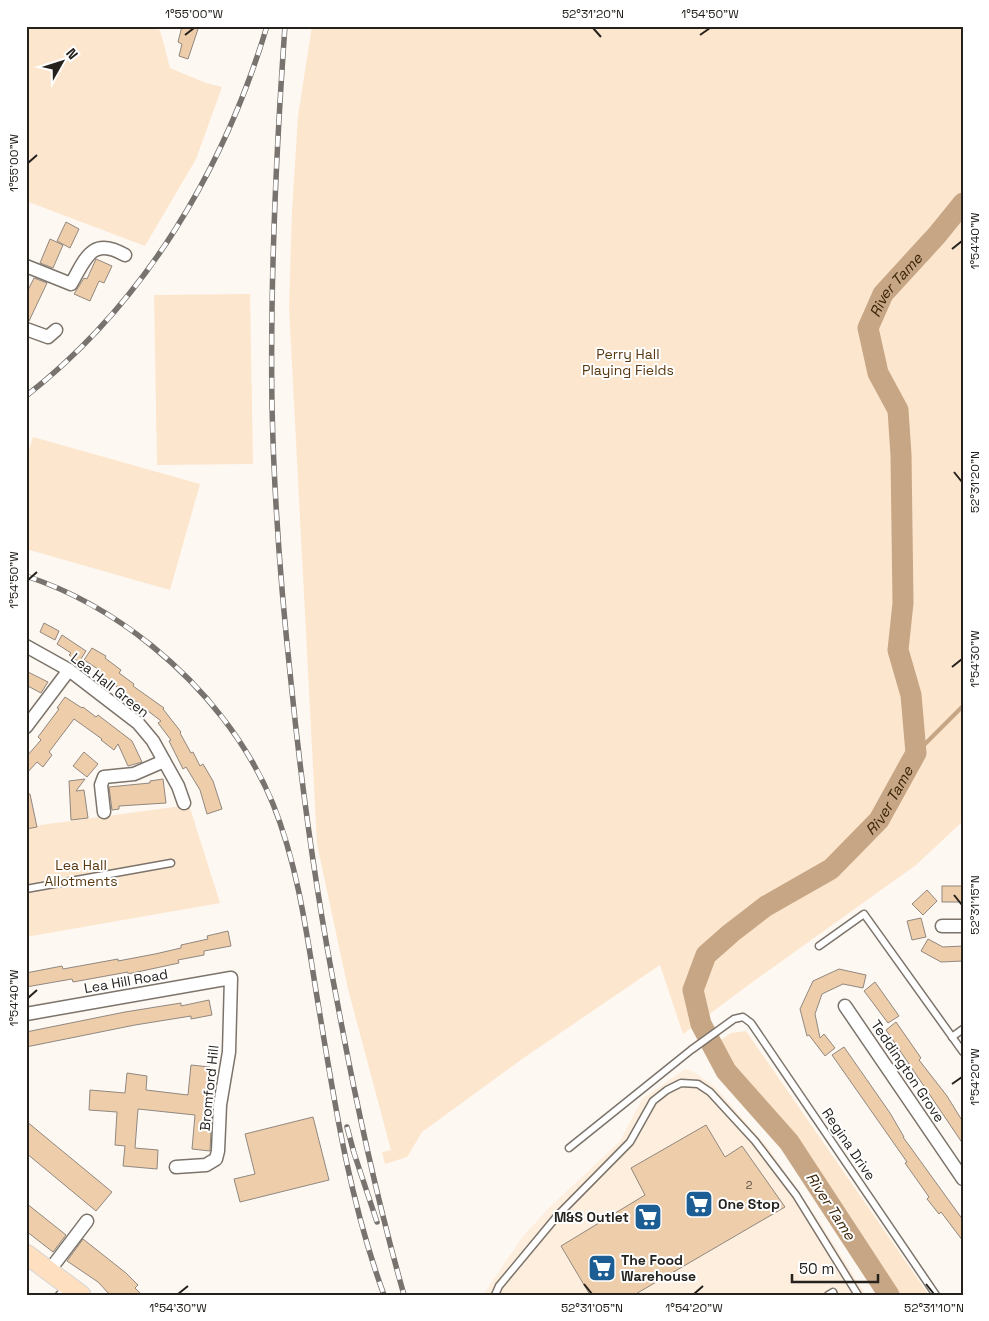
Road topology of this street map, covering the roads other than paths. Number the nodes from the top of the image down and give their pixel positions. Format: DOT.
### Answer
graph roads {
  1 [pos="125,255"];
  2 [pos="26,266"];
  3 [pos="26,329"];
  4 [pos="56,330"];
  5 [pos="26,646"];
  6 [pos="69,670"];
  7 [pos="26,727"];
  8 [pos="164,761"];
  9 [pos="184,803"];
  10 [pos="104,812"];
  11 [pos="170,863"];
  12 [pos="26,889"];
  13 [pos="942,926"];
  14 [pos="963,926"];
  15 [pos="819,946"];
  16 [pos="230,978"];
  17 [pos="844,1006"];
  18 [pos="26,1014"];
  19 [pos="963,1029"];
  20 [pos="952,1037"];
  21 [pos="963,1052"];
  22 [pos="569,1148"];
  23 [pos="176,1167"];
  24 [pos="963,1179"];
  25 [pos="87,1221"];
  26 [pos="26,1254"];
  27 [pos="49,1271"];
  28 [pos="69,1291"];
  29 [pos="495,1295"];
  30 [pos="828,1295"];
  31 [pos="834,1295"];
  32 [pos="858,1295"];
  33 [pos="936,1295"];
  1 -- 2 [label="street"];
  3 -- 4 [label="street"];
  5 -- 6 [label="street, Lea Hall Green"];
  6 -- 7 [label="street"];
  6 -- 8 [label="street, Lea Hall Green"];
  8 -- 9 [label="street, Lea Hall Green"];
  8 -- 10 [label="street"];
  11 -- 12 [label="lane"];
  13 -- 14 [label="street"];
  15 -- 20 [label="lane"];
  16 -- 18 [label="street, Lea Hill Road"];
  16 -- 23 [label="street, Bromford Hill"];
  17 -- 24 [label="street, Teddington Grove"];
  19 -- 20 [label="lane"];
  20 -- 21 [label="lane"];
  22 -- 33 [label="lane, Regina Drive"];
  25 -- 27 [label="street"];
  26 -- 27 [label="main road"];
  27 -- 28 [label="main road"];
  29 -- 32 [label="lane"];
  30 -- 31 [label="lane"];
}
